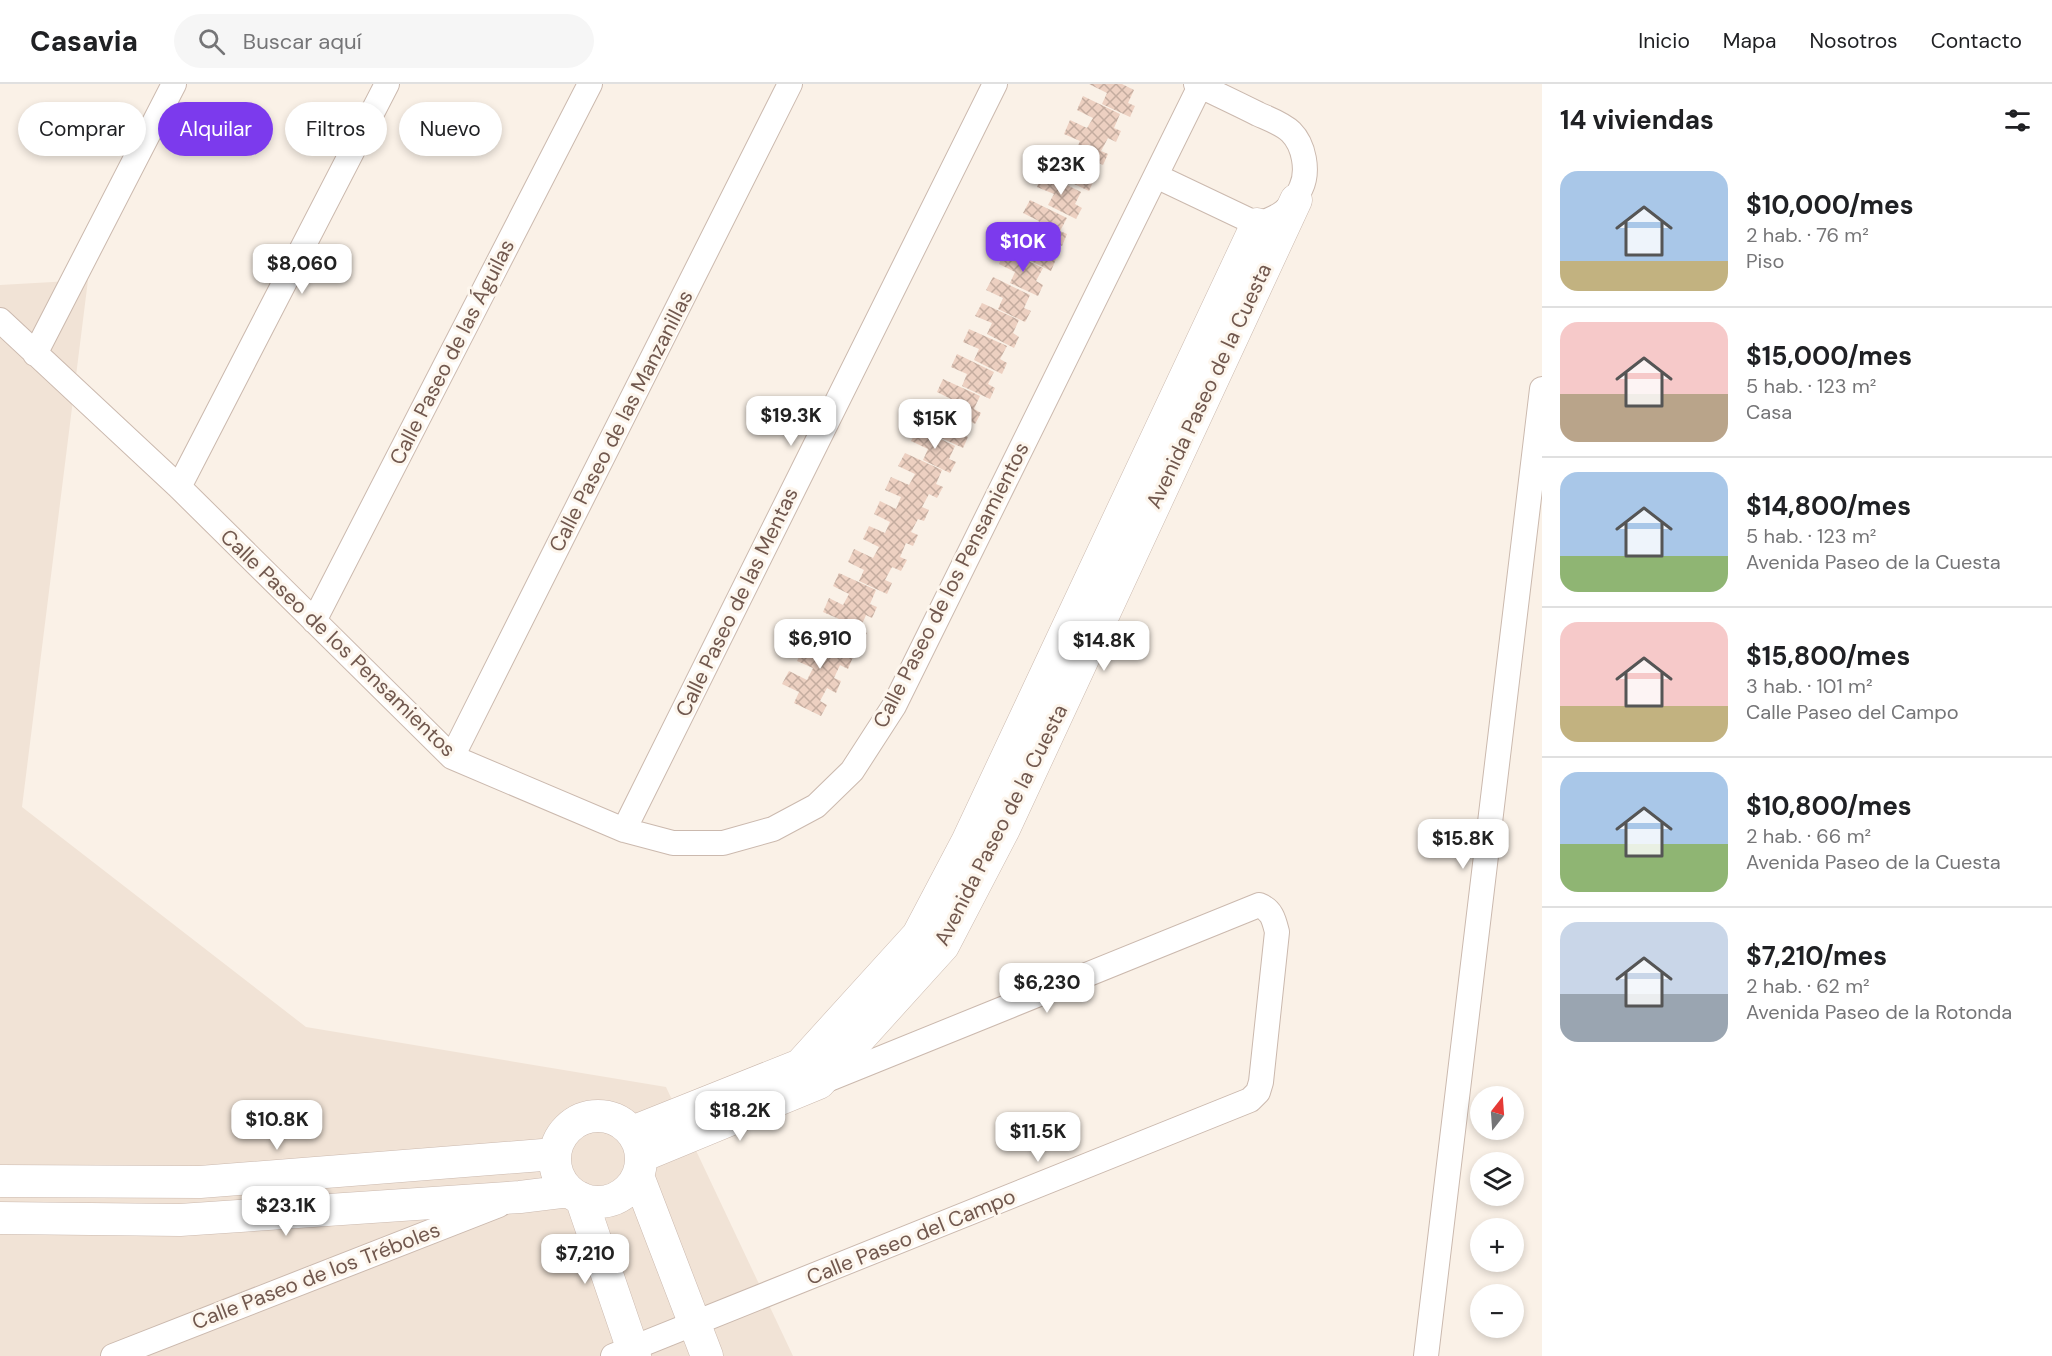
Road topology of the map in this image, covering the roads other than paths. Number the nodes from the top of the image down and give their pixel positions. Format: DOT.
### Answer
graph roads {
  1 [pos="174,84"];
  2 [pos="387,84"];
  3 [pos="590,84"];
  4 [pos="790,84"];
  5 [pos="995,84"];
  6 [pos="1198,85"];
  7 [pos="1156,176"];
  8 [pos="1296,200"];
  9 [pos="1257,224"];
  10 [pos="0,320"];
  11 [pos="35,354"];
  12 [pos="1542,389"];
  13 [pos="179,487"];
  14 [pos="314,621"];
  15 [pos="452,757"];
  16 [pos="624,830"];
  17 [pos="819,1083"];
  18 [pos="555,1154"];
  19 [pos="637,1154"];
  20 [pos="0,1181"];
  21 [pos="575,1195"];
  22 [pos="520,1197"];
  23 [pos="0,1218"];
  24 [pos="695,1323"];
  25 [pos="627,1354"];
  26 [pos="1422,1355"];
  27 [pos="113,1356"];
  28 [pos="707,1356"];
  1 -- 11 [label="street"];
  2 -- 13 [label="street"];
  3 -- 14 [label="street, Calle Paseo de las Águilas"];
  4 -- 15 [label="street, Calle Paseo de las Manzanillas"];
  5 -- 16 [label="street, Calle Paseo de las Mentas"];
  6 -- 7 [label="street, Calle Paseo de los Pensamientos"];
  6 -- 8 [label="street, Calle Paseo de los Pensamientos"];
  7 -- 9 [label="street"];
  7 -- 16 [label="street, Calle Paseo de los Pensamientos"];
  8 -- 9 [label="street"];
  8 -- 17 [label="street, Avenida Paseo de la Cuesta"];
  9 -- 19 [label="street, Avenida Paseo de la Cuesta"];
  10 -- 11 [label="street, Calle Paseo de los Pensamientos"];
  11 -- 13 [label="street, Calle Paseo de los Pensamientos"];
  12 -- 26 [label="street"];
  13 -- 14 [label="street, Calle Paseo de los Pensamientos"];
  14 -- 15 [label="street, Calle Paseo de los Pensamientos"];
  15 -- 16 [label="street, Calle Paseo de los Pensamientos"];
  17 -- 19 [label="street, Avenida Paseo de la Cuesta"];
  17 -- 24 [label="street, Calle Paseo del Campo"];
  18 -- 19 [label="street"];
  18 -- 20 [label="street"];
  18 -- 21 [label="street"];
  19 -- 21 [label="street"];
  19 -- 24 [label="street"];
  21 -- 22 [label="street"];
  21 -- 25 [label="street"];
  22 -- 23 [label="street"];
  22 -- 27 [label="street, Calle Paseo de los Tréboles"];
  24 -- 25 [label="street, Calle Paseo del Campo"];
  24 -- 28 [label="street"];
}
